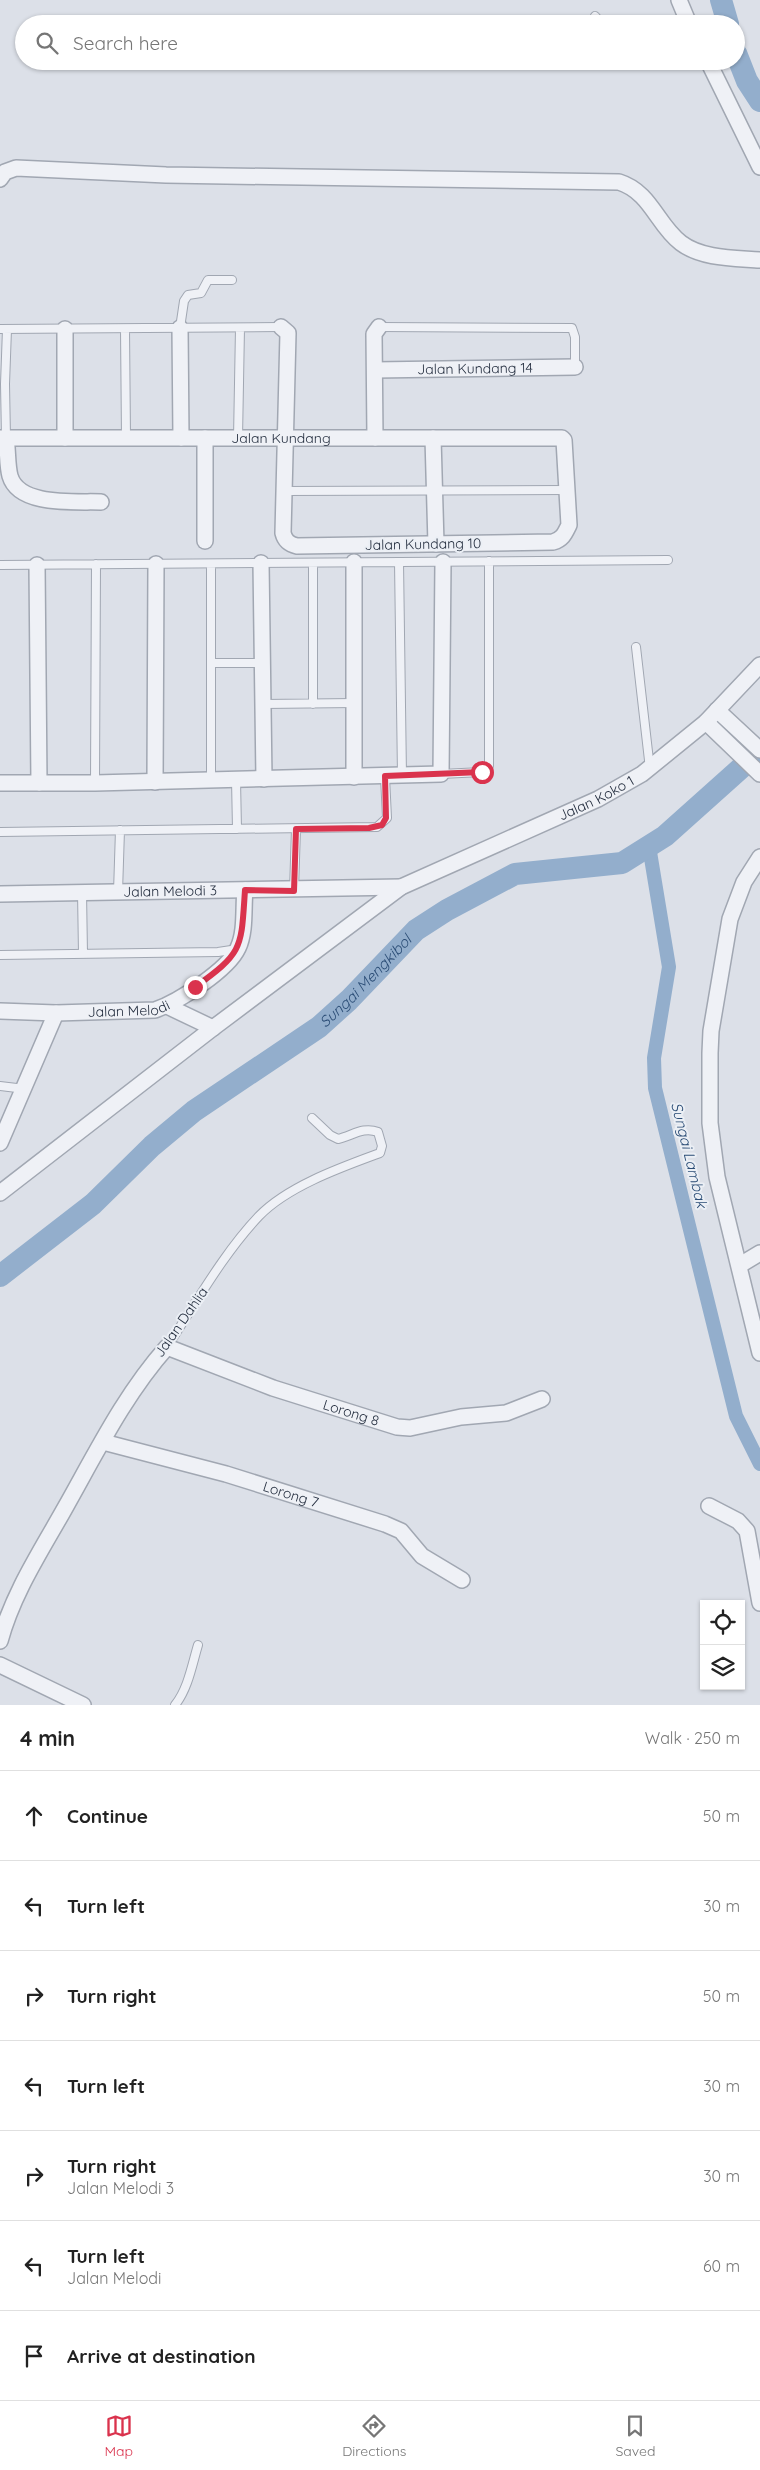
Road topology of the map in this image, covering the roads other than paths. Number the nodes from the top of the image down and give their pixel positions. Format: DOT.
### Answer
graph roads {
  1 [pos="678,0"];
  2 [pos="685,15"];
  3 [pos="712,70"];
  4 [pos="760,167"];
  5 [pos="0,179"];
  6 [pos="760,260"];
  7 [pos="232,280"];
  8 [pos="281,327"];
  9 [pos="379,327"];
  10 [pos="180,328"];
  11 [pos="240,328"];
  12 [pos="4,329"];
  13 [pos="65,329"];
  14 [pos="125,329"];
  15 [pos="575,367"];
  16 [pos="375,370"];
  17 [pos="3,438"];
  18 [pos="65,438"];
  19 [pos="126,438"];
  20 [pos="181,438"];
  21 [pos="204,438"];
  22 [pos="238,438"];
  23 [pos="284,438"];
  24 [pos="375,438"];
  25 [pos="433,438"];
  26 [pos="564,439"];
  27 [pos="434,490"];
  28 [pos="567,490"];
  29 [pos="283,491"];
  30 [pos="101,502"];
  31 [pos="205,542"];
  32 [pos="436,544"];
  33 [pos="668,560"];
  34 [pos="489,561"];
  35 [pos="354,562"];
  36 [pos="400,562"];
  37 [pos="443,562"];
  38 [pos="261,563"];
  39 [pos="313,563"];
  40 [pos="96,564"];
  41 [pos="156,564"];
  42 [pos="211,564"];
  43 [pos="0,565"];
  44 [pos="37,565"];
  45 [pos="636,647"];
  46 [pos="211,663"];
  47 [pos="262,663"];
  48 [pos="760,665"];
  49 [pos="355,703"];
  50 [pos="263,704"];
  51 [pos="313,704"];
  52 [pos="717,710"];
  53 [pos="706,722"];
  54 [pos="760,750"];
  55 [pos="650,769"];
  56 [pos="441,774"];
  57 [pos="760,774"];
  58 [pos="385,776"];
  59 [pos="402,776"];
  60 [pos="354,777"];
  61 [pos="264,779"];
  62 [pos="211,780"];
  63 [pos="236,780"];
  64 [pos="155,782"];
  65 [pos="0,783"];
  66 [pos="38,783"];
  67 [pos="95,783"];
  68 [pos="237,829"];
  69 [pos="296,829"];
  70 [pos="120,830"];
  71 [pos="0,832"];
  72 [pos="760,857"];
  73 [pos="401,887"];
  74 [pos="245,890"];
  75 [pos="294,891"];
  76 [pos="82,892"];
  77 [pos="118,892"];
  78 [pos="0,894"];
  79 [pos="238,949"];
  80 [pos="83,954"];
  81 [pos="0,955"];
  82 [pos="167,1006"];
  83 [pos="0,1011"];
  84 [pos="56,1013"];
  85 [pos="213,1028"];
  86 [pos="0,1086"];
  87 [pos="25,1089"];
  88 [pos="312,1118"];
  89 [pos="0,1143"];
  90 [pos="0,1193"];
  91 [pos="760,1252"];
  92 [pos="740,1265"];
  93 [pos="167,1347"];
  94 [pos="759,1347"];
  95 [pos="542,1399"];
  96 [pos="103,1442"];
  97 [pos="709,1506"];
  98 [pos="462,1580"];
  99 [pos="760,1603"];
  100 [pos="0,1641"];
  101 [pos="198,1645"];
  102 [pos="0,1665"];
  103 [pos="83,1705"];
  104 [pos="175,1705"];
  1 -- 2 [label="street"];
  3 -- 4 [label="street"];
  5 -- 6 [label="street"];
  7 -- 10 [label="lane"];
  8 -- 11 [label="lane"];
  8 -- 23 [label="street, Jalan Kundang 10"];
  9 -- 15 [label="lane"];
  9 -- 16 [label="street"];
  10 -- 11 [label="lane"];
  10 -- 14 [label="lane"];
  10 -- 20 [label="street"];
  11 -- 22 [label="lane"];
  12 -- 13 [label="lane"];
  12 -- 17 [label="lane"];
  13 -- 14 [label="lane"];
  13 -- 18 [label="street"];
  14 -- 19 [label="lane"];
  15 -- 16 [label="street, Jalan Kundang 14"];
  16 -- 24 [label="street"];
  17 -- 18 [label="street, Jalan Kundang"];
  17 -- 30 [label="street"];
  18 -- 19 [label="street, Jalan Kundang"];
  19 -- 20 [label="street, Jalan Kundang"];
  20 -- 21 [label="street, Jalan Kundang"];
  21 -- 22 [label="street, Jalan Kundang"];
  21 -- 31 [label="street"];
  22 -- 23 [label="street, Jalan Kundang"];
  23 -- 24 [label="street, Jalan Kundang"];
  23 -- 29 [label="street, Jalan Kundang 10"];
  24 -- 25 [label="street, Jalan Kundang"];
  25 -- 26 [label="street, Jalan Kundang"];
  25 -- 27 [label="street"];
  26 -- 28 [label="street, Jalan Kundang 10"];
  27 -- 28 [label="lane"];
  27 -- 29 [label="lane"];
  27 -- 32 [label="street"];
  28 -- 32 [label="street, Jalan Kundang 10"];
  29 -- 32 [label="street, Jalan Kundang 10"];
  33 -- 34 [label="lane"];
  34 -- 37 [label="lane"];
  34 -- 56 [label="lane"];
  35 -- 36 [label="lane"];
  35 -- 39 [label="lane"];
  35 -- 49 [label="street"];
  36 -- 37 [label="lane"];
  36 -- 59 [label="lane"];
  37 -- 56 [label="street"];
  38 -- 39 [label="lane"];
  38 -- 42 [label="lane"];
  38 -- 47 [label="street"];
  39 -- 51 [label="lane"];
  40 -- 41 [label="lane"];
  40 -- 44 [label="lane"];
  40 -- 67 [label="lane"];
  41 -- 42 [label="lane"];
  41 -- 64 [label="street"];
  42 -- 46 [label="lane"];
  43 -- 44 [label="lane"];
  44 -- 66 [label="street"];
  45 -- 55 [label="lane"];
  46 -- 47 [label="lane"];
  46 -- 62 [label="lane"];
  47 -- 50 [label="street"];
  48 -- 52 [label="street, Jalan Koko 1"];
  49 -- 51 [label="lane"];
  49 -- 60 [label="street"];
  50 -- 51 [label="lane"];
  50 -- 61 [label="street"];
  52 -- 53 [label="street, Jalan Koko 1"];
  52 -- 54 [label="street"];
  53 -- 55 [label="street, Jalan Koko 1"];
  53 -- 57 [label="street"];
  55 -- 73 [label="street, Jalan Koko 1"];
  56 -- 59 [label="street"];
  58 -- 59 [label="street"];
  58 -- 60 [label="street"];
  58 -- 69 [label="lane"];
  60 -- 61 [label="street"];
  61 -- 63 [label="street"];
  62 -- 63 [label="street"];
  62 -- 64 [label="street"];
  63 -- 68 [label="lane"];
  64 -- 67 [label="street"];
  65 -- 66 [label="street"];
  66 -- 67 [label="street"];
  68 -- 69 [label="lane"];
  68 -- 70 [label="lane"];
  69 -- 75 [label="lane"];
  70 -- 71 [label="lane"];
  70 -- 77 [label="lane"];
  72 -- 92 [label="street"];
  73 -- 75 [label="street, Jalan Melodi 3"];
  73 -- 85 [label="street"];
  74 -- 75 [label="street, Jalan Melodi 3"];
  74 -- 77 [label="street, Jalan Melodi 3"];
  74 -- 79 [label="street"];
  76 -- 77 [label="street, Jalan Melodi 3"];
  76 -- 78 [label="street, Jalan Melodi 3"];
  76 -- 80 [label="lane"];
  79 -- 80 [label="lane"];
  79 -- 82 [label="street, Jalan Melodi"];
  80 -- 81 [label="lane"];
  82 -- 84 [label="street, Jalan Melodi"];
  82 -- 85 [label="street"];
  83 -- 84 [label="street, Jalan Melodi"];
  84 -- 87 [label="street"];
  85 -- 90 [label="street"];
  86 -- 87 [label="lane"];
  87 -- 89 [label="street"];
  88 -- 93 [label="lane, Jalan Dahlia"];
  91 -- 92 [label="street"];
  92 -- 94 [label="street"];
  93 -- 95 [label="street, Lorong 8"];
  93 -- 96 [label="street, Jalan Dahlia"];
  96 -- 98 [label="street, Lorong 7"];
  96 -- 100 [label="street, Jalan Dahlia"];
  97 -- 99 [label="street"];
  101 -- 104 [label="lane"];
  102 -- 103 [label="street"];
}
